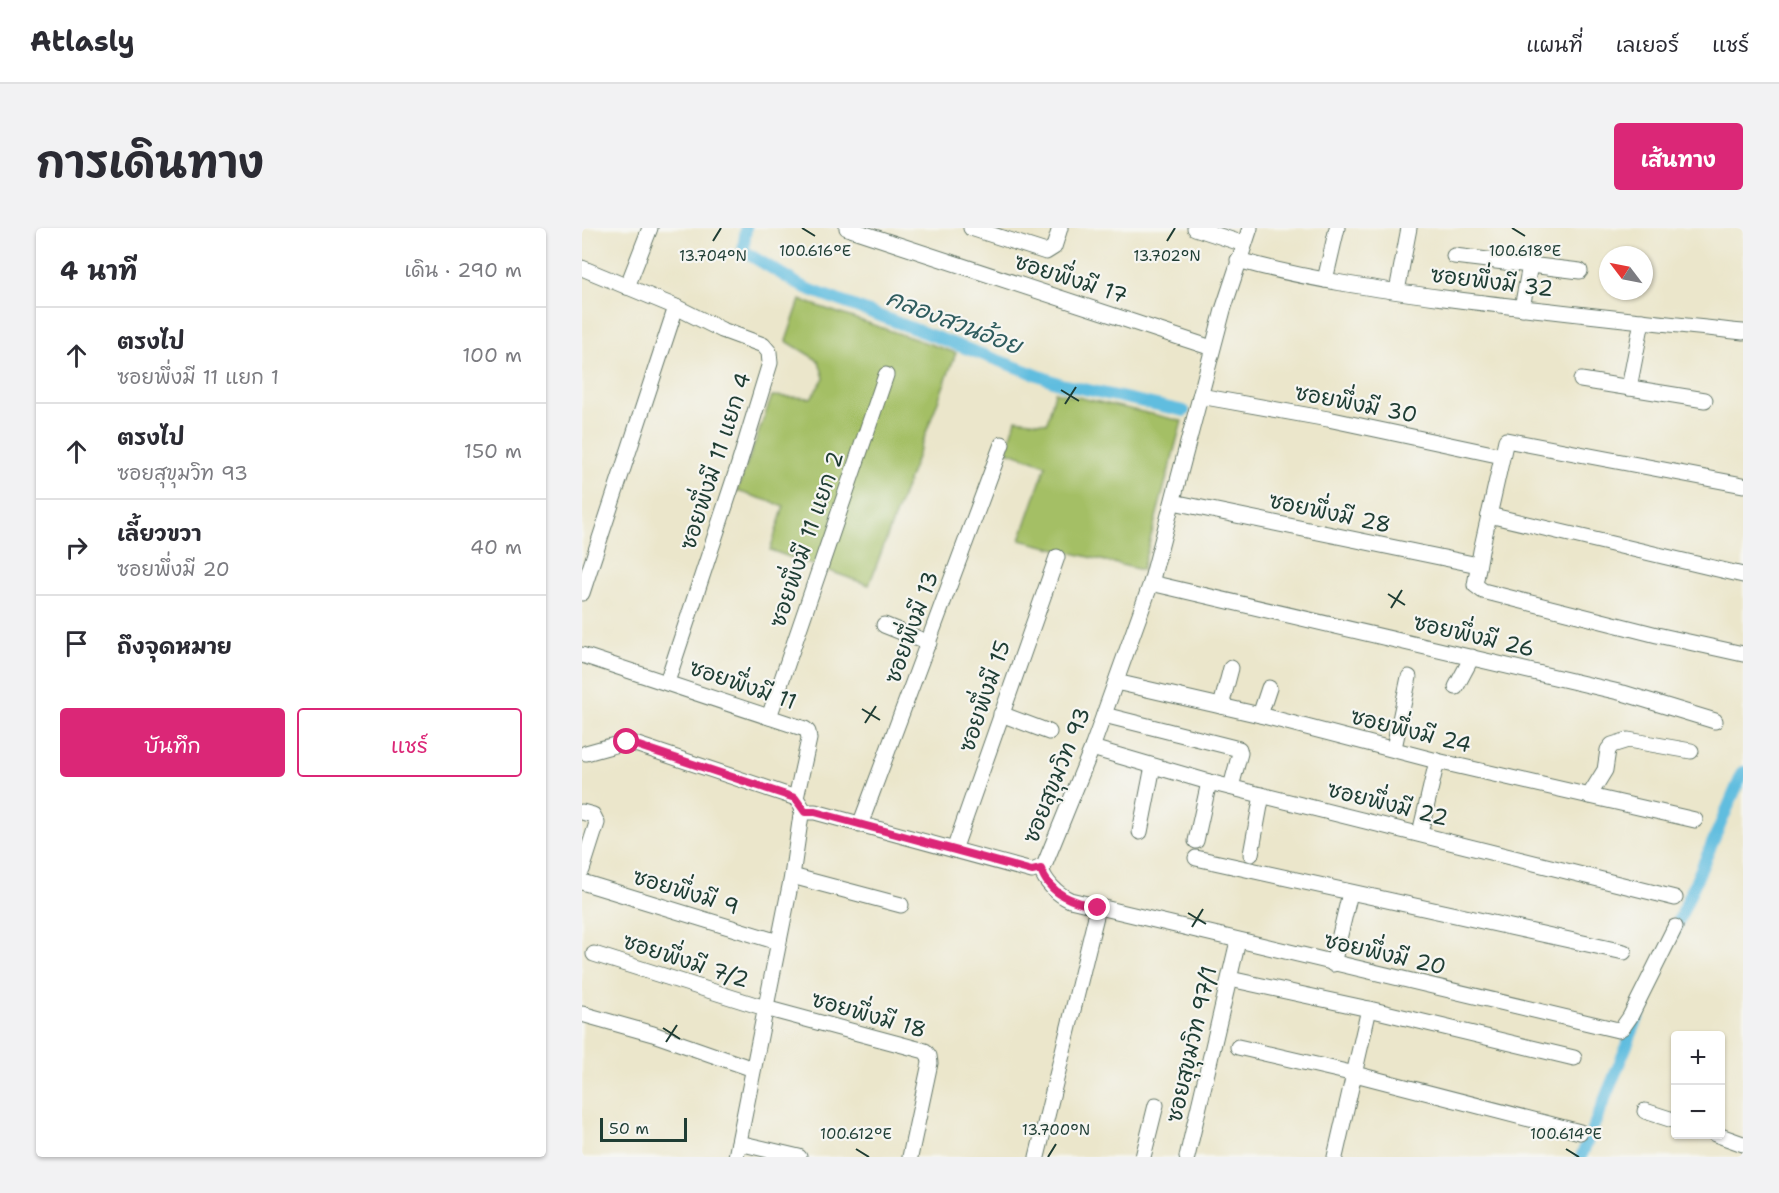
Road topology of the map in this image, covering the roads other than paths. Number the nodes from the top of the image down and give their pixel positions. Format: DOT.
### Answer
graph roads {
  1 [pos="650,228"];
  2 [pos="847,228"];
  3 [pos="972,228"];
  4 [pos="1060,228"];
  5 [pos="1195,228"];
  6 [pos="1250,228"];
  7 [pos="1337,228"];
  8 [pos="1409,228"];
  9 [pos="1244,244"];
  10 [pos="1454,256"];
  11 [pos="1238,260"];
  12 [pos="1530,265"];
  13 [pos="582,268"];
  14 [pos="1580,271"];
  15 [pos="1325,280"];
  16 [pos="627,287"];
  17 [pos="1396,291"];
  18 [pos="676,307"];
  19 [pos="1522,308"];
  20 [pos="1642,321"];
  21 [pos="1743,332"];
  22 [pos="1212,348"];
  23 [pos="886,375"];
  24 [pos="1581,380"];
  25 [pos="1629,388"];
  26 [pos="1200,396"];
  27 [pos="1705,400"];
  28 [pos="1002,444"];
  29 [pos="1502,456"];
  30 [pos="1743,485"];
  31 [pos="1173,502"];
  32 [pos="1489,515"];
  33 [pos="1057,557"];
  34 [pos="1478,565"];
  35 [pos="1743,575"];
  36 [pos="1151,584"];
  37 [pos="582,593"];
  38 [pos="884,625"];
  39 [pos="929,643"];
  40 [pos="1743,654"];
  41 [pos="582,655"];
  42 [pos="1472,657"];
  43 [pos="1231,668"];
  44 [pos="1409,677"];
  45 [pos="667,682"];
  46 [pos="1116,682"];
  47 [pos="1456,687"];
  48 [pos="1269,688"];
  49 [pos="1221,706"];
  50 [pos="1001,714"];
  51 [pos="1104,715"];
  52 [pos="1260,715"];
  53 [pos="769,717"];
  54 [pos="1714,721"];
  55 [pos="1049,732"];
  56 [pos="1092,748"];
  57 [pos="1394,748"];
  58 [pos="1691,752"];
  59 [pos="586,753"];
  60 [pos="1437,761"];
  61 [pos="1153,766"];
  62 [pos="1209,782"];
  63 [pos="1231,787"];
  64 [pos="1262,795"];
  65 [pos="1589,796"];
  66 [pos="795,798"];
  67 [pos="582,812"];
  68 [pos="805,812"];
  69 [pos="1695,820"];
  70 [pos="860,825"];
  71 [pos="1140,832"];
  72 [pos="1420,833"];
  73 [pos="1196,841"];
  74 [pos="954,850"];
  75 [pos="1251,854"];
  76 [pos="1196,858"];
  77 [pos="1041,869"];
  78 [pos="582,870"];
  79 [pos="792,876"];
  80 [pos="582,882"];
  81 [pos="1354,894"];
  82 [pos="1675,898"];
  83 [pos="901,905"];
  84 [pos="1098,908"];
  85 [pos="1675,927"];
  86 [pos="1238,941"];
  87 [pos="778,942"];
  88 [pos="1624,952"];
  89 [pos="594,954"];
  90 [pos="1338,965"];
  91 [pos="1230,979"];
  92 [pos="765,1008"];
  93 [pos="1369,1009"];
  94 [pos="582,1014"];
  95 [pos="1238,1047"];
  96 [pos="1574,1058"];
  97 [pos="753,1069"];
  98 [pos="1355,1074"];
  99 [pos="1156,1105"];
  100 [pos="1645,1111"];
  101 [pos="1671,1119"];
  102 [pos="1580,1132"];
  103 [pos="1725,1138"];
  104 [pos="1743,1144"];
  105 [pos="738,1150"];
  106 [pos="799,1157"];
  107 [pos="910,1157"];
  108 [pos="1037,1157"];
  109 [pos="1143,1157"];
  110 [pos="1187,1157"];
  111 [pos="1335,1157"];
  1 -- 16 [label="street"];
  2 -- 22 [label="street, ซอยพึ่งมี 17"];
  3 -- 4 [label="street"];
  5 -- 9 [label="street"];
  6 -- 9 [label="street, ซอยสุขุมวิท 93"];
  7 -- 15 [label="street"];
  8 -- 17 [label="street"];
  9 -- 11 [label="street, ซอยสุขุมวิท 93"];
  10 -- 12 [label="street"];
  11 -- 15 [label="street, ซอยพึ่งมี 32"];
  11 -- 22 [label="street, ซอยสุขุมวิท 93"];
  12 -- 14 [label="street"];
  12 -- 19 [label="street"];
  13 -- 16 [label="street, ซอยพึ่งมี 11 แยก 4"];
  15 -- 17 [label="street, ซอยพึ่งมี 32"];
  16 -- 18 [label="street, ซอยพึ่งมี 11 แยก 4"];
  17 -- 19 [label="street, ซอยพึ่งมี 32"];
  18 -- 37 [label="street"];
  18 -- 45 [label="street, ซอยพึ่งมี 11 แยก 4"];
  19 -- 20 [label="street, ซอยพึ่งมี 32"];
  20 -- 21 [label="street, ซอยพึ่งมี 32"];
  20 -- 25 [label="street"];
  22 -- 26 [label="street, ซอยสุขุมวิท 93"];
  23 -- 53 [label="street, ซอยพึ่งมี 11 แยก 2"];
  24 -- 25 [label="street"];
  25 -- 27 [label="street"];
  26 -- 29 [label="street, ซอยพึ่งมี 30"];
  26 -- 31 [label="street, ซอยสุขุมวิท 93"];
  28 -- 39 [label="street, ซอยพึ่งมี 13"];
  29 -- 30 [label="street"];
  29 -- 32 [label="street"];
  31 -- 34 [label="street, ซอยพึ่งมี 28"];
  31 -- 36 [label="street, ซอยสุขุมวิท 93"];
  32 -- 34 [label="street"];
  32 -- 35 [label="street"];
  33 -- 50 [label="street, ซอยพึ่งมี 15"];
  34 -- 40 [label="street"];
  36 -- 42 [label="street, ซอยพึ่งมี 26"];
  36 -- 46 [label="street, ซอยสุขุมวิท 93"];
  38 -- 39 [label="street"];
  39 -- 70 [label="street, ซอยพึ่งมี 13"];
  41 -- 45 [label="street, ซอยพึ่งมี 11"];
  42 -- 47 [label="street"];
  42 -- 54 [label="street, ซอยพึ่งมี 26"];
  43 -- 49 [label="street"];
  44 -- 57 [label="street"];
  45 -- 53 [label="street, ซอยพึ่งมี 11"];
  46 -- 49 [label="street, ซอยพึ่งมี 24"];
  46 -- 51 [label="street, ซอยสุขุมวิท 93"];
  48 -- 52 [label="street"];
  49 -- 52 [label="street, ซอยพึ่งมี 24"];
  50 -- 55 [label="street"];
  50 -- 74 [label="street, ซอยพึ่งมี 15"];
  51 -- 56 [label="street, ซอยสุขุมวิท 93"];
  51 -- 63 [label="street"];
  52 -- 57 [label="street, ซอยพึ่งมี 24"];
  53 -- 66 [label="street, ซอยพึ่งมี 11"];
  56 -- 61 [label="street, ซอยพึ่งมี 22"];
  56 -- 77 [label="street, ซอยสุขุมวิท 93"];
  57 -- 60 [label="street, ซอยพึ่งมี 24"];
  58 -- 65 [label="street"];
  59 -- 66 [label="street"];
  60 -- 65 [label="street, ซอยพึ่งมี 24"];
  60 -- 72 [label="street"];
  61 -- 62 [label="street, ซอยพึ่งมี 22"];
  61 -- 71 [label="street"];
  62 -- 63 [label="street, ซอยพึ่งมี 22"];
  62 -- 73 [label="street"];
  63 -- 64 [label="street, ซอยพึ่งมี 22"];
  64 -- 72 [label="street, ซอยพึ่งมี 22"];
  64 -- 75 [label="street"];
  65 -- 69 [label="street, ซอยพึ่งมี 24"];
  66 -- 68 [label="street"];
  67 -- 78 [label="street"];
  68 -- 70 [label="street, ซอยสุขุมวิท 93"];
  68 -- 79 [label="street"];
  70 -- 74 [label="street, ซอยสุขุมวิท 93"];
  72 -- 82 [label="street, ซอยพึ่งมี 22"];
  74 -- 77 [label="street, ซอยสุขุมวิท 93"];
  76 -- 81 [label="street"];
  77 -- 84 [label="street, ซอยพึ่งมี 20"];
  79 -- 83 [label="street"];
  79 -- 87 [label="street"];
  80 -- 87 [label="street, ซอยพึ่งมี 9"];
  81 -- 88 [label="street"];
  81 -- 90 [label="street"];
  84 -- 86 [label="street, ซอยพึ่งมี 20"];
  84 -- 108 [label="street"];
  85 -- 90 [label="street, ซอยพึ่งมี 20"];
  86 -- 90 [label="street, ซอยพึ่งมี 20"];
  86 -- 91 [label="street, ซอยสุขุมวิท 97/1"];
  87 -- 92 [label="street"];
  89 -- 92 [label="street, ซอยพึ่งมี 7/2"];
  91 -- 93 [label="street"];
  91 -- 110 [label="street, ซอยสุขุมวิท 97/1"];
  92 -- 97 [label="street"];
  92 -- 107 [label="street, ซอยพึ่งมี 18"];
  93 -- 96 [label="street"];
  93 -- 98 [label="street"];
  94 -- 97 [label="street"];
  95 -- 98 [label="street"];
  97 -- 105 [label="street"];
  98 -- 102 [label="street"];
  98 -- 111 [label="street"];
  99 -- 109 [label="street"];
  100 -- 101 [label="street"];
  103 -- 104 [label="street"];
  105 -- 106 [label="street"];
}
